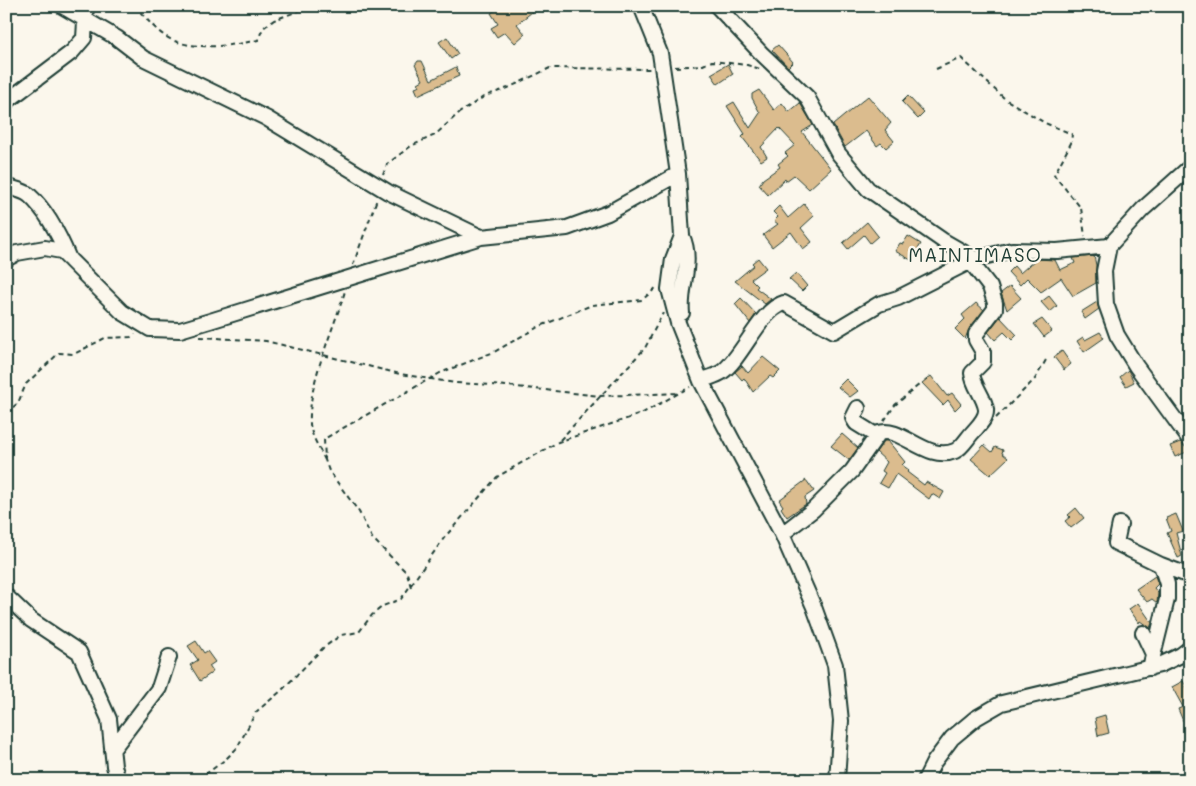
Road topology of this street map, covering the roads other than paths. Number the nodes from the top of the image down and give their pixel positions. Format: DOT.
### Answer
graph roads {
  1 [pos="62,6"];
  2 [pos="641,6"];
  3 [pos="717,6"];
  4 [pos="85,12"];
  5 [pos="6,102"];
  6 [pos="1190,167"];
  7 [pos="678,174"];
  8 [pos="6,186"];
  9 [pos="481,237"];
  10 [pos="1109,246"];
  11 [pos="6,259"];
  12 [pos="70,260"];
  13 [pos="972,260"];
  14 [pos="701,381"];
  15 [pos="858,408"];
  16 [pos="878,434"];
  17 [pos="1190,440"];
  18 [pos="1120,524"];
  19 [pos="782,534"];
  20 [pos="1161,565"];
  21 [pos="1190,576"];
  22 [pos="6,596"];
  23 [pos="1143,633"];
  24 [pos="1190,648"];
  25 [pos="1153,654"];
  26 [pos="169,657"];
  27 [pos="1150,668"];
  28 [pos="112,750"];
  29 [pos="118,780"];
  30 [pos="837,780"];
  31 [pos="925,780"];
  1 -- 4 [label="street"];
  2 -- 7 [label="street"];
  3 -- 13 [label="street"];
  4 -- 5 [label="street"];
  4 -- 9 [label="street"];
  6 -- 10 [label="street"];
  7 -- 9 [label="street"];
  7 -- 14 [label="street"];
  8 -- 12 [label="street"];
  9 -- 12 [label="street"];
  10 -- 13 [label="street"];
  10 -- 17 [label="street"];
  11 -- 12 [label="street"];
  13 -- 14 [label="street"];
  13 -- 16 [label="street"];
  14 -- 19 [label="street"];
  15 -- 16 [label="street"];
  16 -- 19 [label="street"];
  18 -- 20 [label="street"];
  19 -- 30 [label="street"];
  20 -- 21 [label="street"];
  20 -- 25 [label="street"];
  22 -- 28 [label="street"];
  23 -- 25 [label="street"];
  24 -- 27 [label="street"];
  25 -- 27 [label="street"];
  26 -- 28 [label="street"];
  27 -- 31 [label="street"];
  28 -- 29 [label="street"];
}
